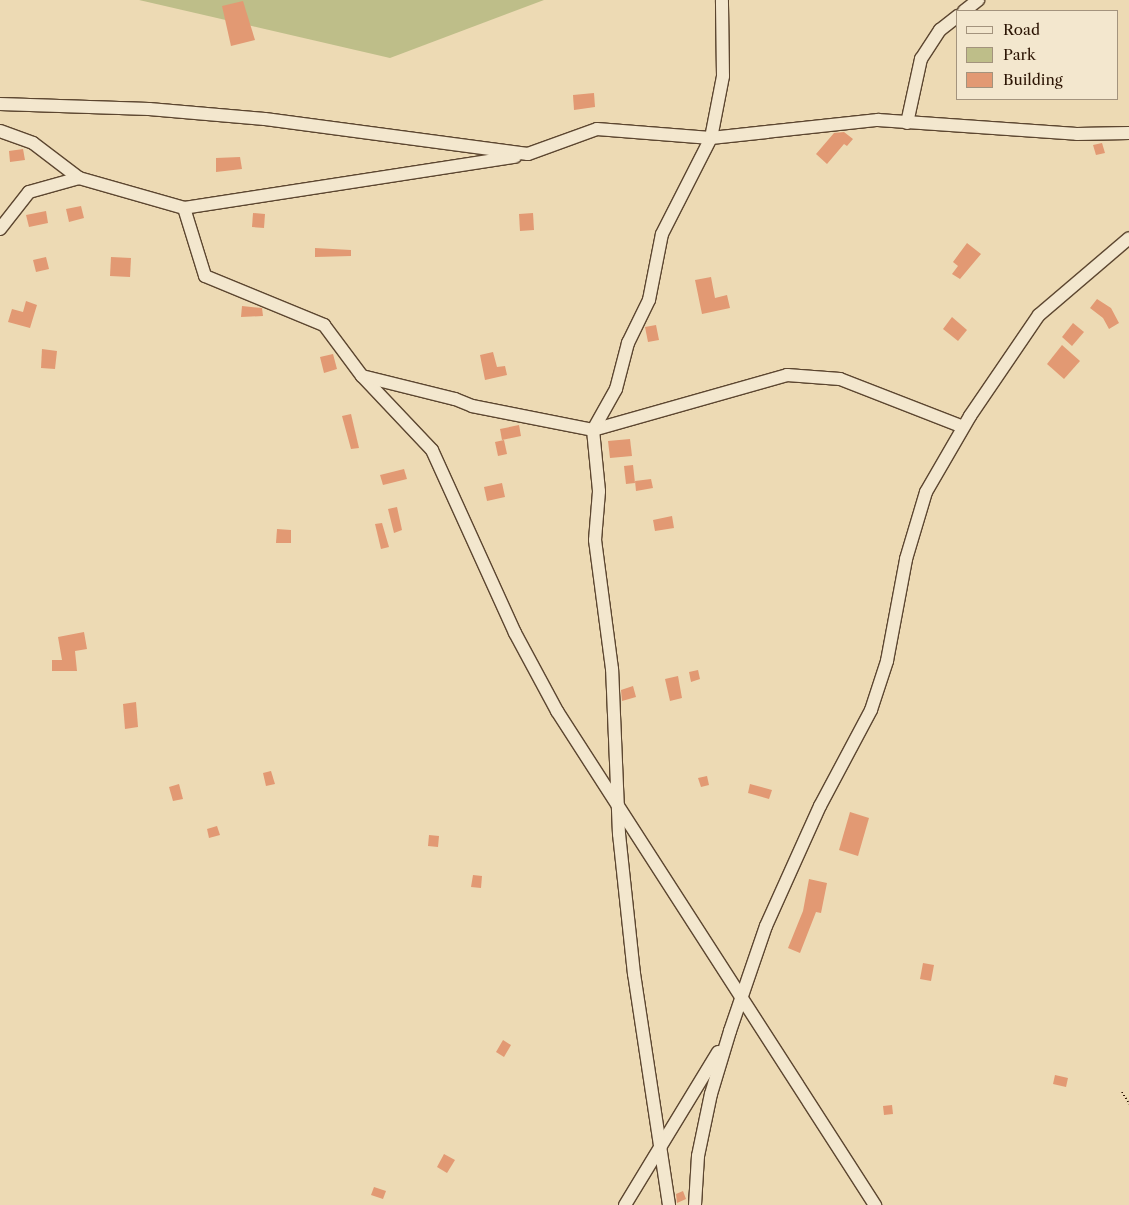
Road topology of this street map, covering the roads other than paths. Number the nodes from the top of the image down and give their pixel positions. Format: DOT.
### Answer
graph roads {
  1 [pos="722,0"];
  2 [pos="978,0"];
  3 [pos="965,10"];
  4 [pos="956,18"];
  5 [pos="0,104"];
  6 [pos="907,123"];
  7 [pos="0,131"];
  8 [pos="1129,134"];
  9 [pos="711,138"];
  10 [pos="528,154"];
  11 [pos="79,178"];
  12 [pos="184,208"];
  13 [pos="0,229"];
  14 [pos="1129,238"];
  15 [pos="362,376"];
  16 [pos="963,427"];
  17 [pos="593,430"];
  18 [pos="618,804"];
  19 [pos="741,998"];
  20 [pos="730,1031"];
  21 [pos="662,1142"];
  22 [pos="625,1205"];
  23 [pos="669,1205"];
  24 [pos="695,1205"];
  25 [pos="875,1205"];
  1 -- 9 [label="street"];
  2 -- 3 [label="street"];
  4 -- 6 [label="street"];
  5 -- 10 [label="street"];
  6 -- 8 [label="street"];
  6 -- 9 [label="street"];
  7 -- 11 [label="street"];
  9 -- 10 [label="street"];
  9 -- 17 [label="street"];
  10 -- 12 [label="street"];
  11 -- 12 [label="street"];
  11 -- 13 [label="street"];
  12 -- 15 [label="street"];
  14 -- 16 [label="street"];
  15 -- 17 [label="street"];
  15 -- 18 [label="street"];
  16 -- 17 [label="street"];
  16 -- 19 [label="street"];
  17 -- 18 [label="street"];
  18 -- 19 [label="street"];
  18 -- 21 [label="street"];
  19 -- 20 [label="street"];
  19 -- 25 [label="street"];
  20 -- 21 [label="street"];
  20 -- 24 [label="street"];
  21 -- 22 [label="street"];
  21 -- 23 [label="street"];
}
